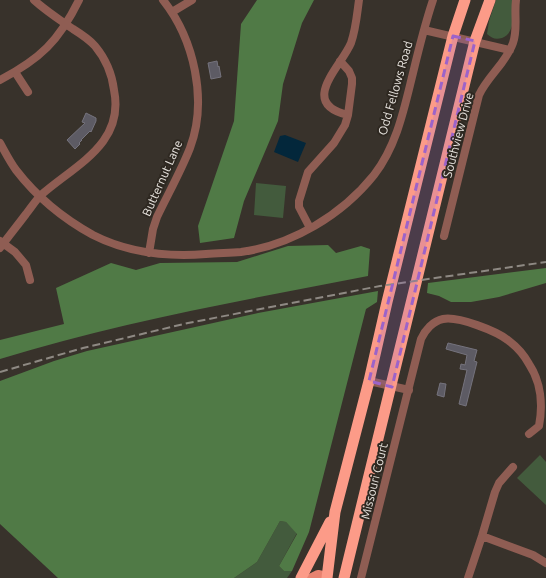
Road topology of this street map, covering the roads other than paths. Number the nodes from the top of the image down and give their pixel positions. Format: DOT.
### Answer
graph roads {
  1 [pos="34,0"];
  2 [pos="79,0"];
  3 [pos="163,0"];
  4 [pos="192,0"];
  5 [pos="359,0"];
  6 [pos="433,0"];
  7 [pos="465,0"];
  8 [pos="490,0"];
  9 [pos="516,0"];
  10 [pos="172,12"];
  11 [pos="66,24"];
  12 [pos="424,30"];
  13 [pos="454,36"];
  14 [pos="475,41"];
  15 [pos="510,50"];
  16 [pos="340,60"];
  17 [pos="15,72"];
  18 [pos="0,80"];
  19 [pos="28,92"];
  20 [pos="348,115"];
  21 [pos="0,143"];
  22 [pos="40,196"];
  23 [pos="310,228"];
  24 [pos="444,236"];
  25 [pos="1,244"];
  26 [pos="149,253"];
  27 [pos="30,280"];
  28 [pos="369,381"];
  29 [pos="392,387"];
  30 [pos="409,390"];
  31 [pos="529,434"];
  32 [pos="513,467"];
  33 [pos="335,512"];
  34 [pos="482,536"];
  35 [pos="351,546"];
  36 [pos="546,563"];
  37 [pos="301,578"];
  38 [pos="312,578"];
  39 [pos="327,578"];
  40 [pos="344,578"];
  41 [pos="361,578"];
  42 [pos="468,578"];
  1 -- 11 [label="street"];
  2 -- 11 [label="street"];
  3 -- 10 [label="street, Butternut Lane"];
  4 -- 10 [label="street"];
  5 -- 16 [label="street"];
  6 -- 12 [label="street, Odd Fellows Road"];
  7 -- 13 [label="highway"];
  8 -- 14 [label="highway"];
  9 -- 15 [label="street, Southview Drive"];
  10 -- 26 [label="street, Butternut Lane"];
  11 -- 17 [label="street"];
  11 -- 22 [label="street"];
  12 -- 13 [label="street"];
  12 -- 23 [label="street, Odd Fellows Road"];
  13 -- 14 [label="street"];
  13 -- 28 [label="highway"];
  14 -- 15 [label="street"];
  14 -- 29 [label="highway"];
  15 -- 24 [label="street, Southview Drive"];
  16 -- 20 [label="street"];
  16 -- 20 [label="street"];
  17 -- 18 [label="street"];
  17 -- 19 [label="street"];
  20 -- 23 [label="street"];
  21 -- 22 [label="street, Odd Fellows Road"];
  22 -- 25 [label="street"];
  22 -- 26 [label="street, Odd Fellows Road"];
  23 -- 26 [label="street, Odd Fellows Road"];
  25 -- 27 [label="street"];
  28 -- 29 [label="street"];
  28 -- 33 [label="highway"];
  29 -- 30 [label="street"];
  29 -- 35 [label="highway"];
  30 -- 31 [label="street, Missouri Court"];
  30 -- 41 [label="street, Missouri Court"];
  32 -- 34 [label="street"];
  33 -- 37 [label="highway"];
  33 -- 39 [label="highway"];
  34 -- 36 [label="street"];
  34 -- 42 [label="street"];
  35 -- 39 [label="highway"];
  35 -- 40 [label="highway"];
  38 -- 39 [label="main road"];
}
